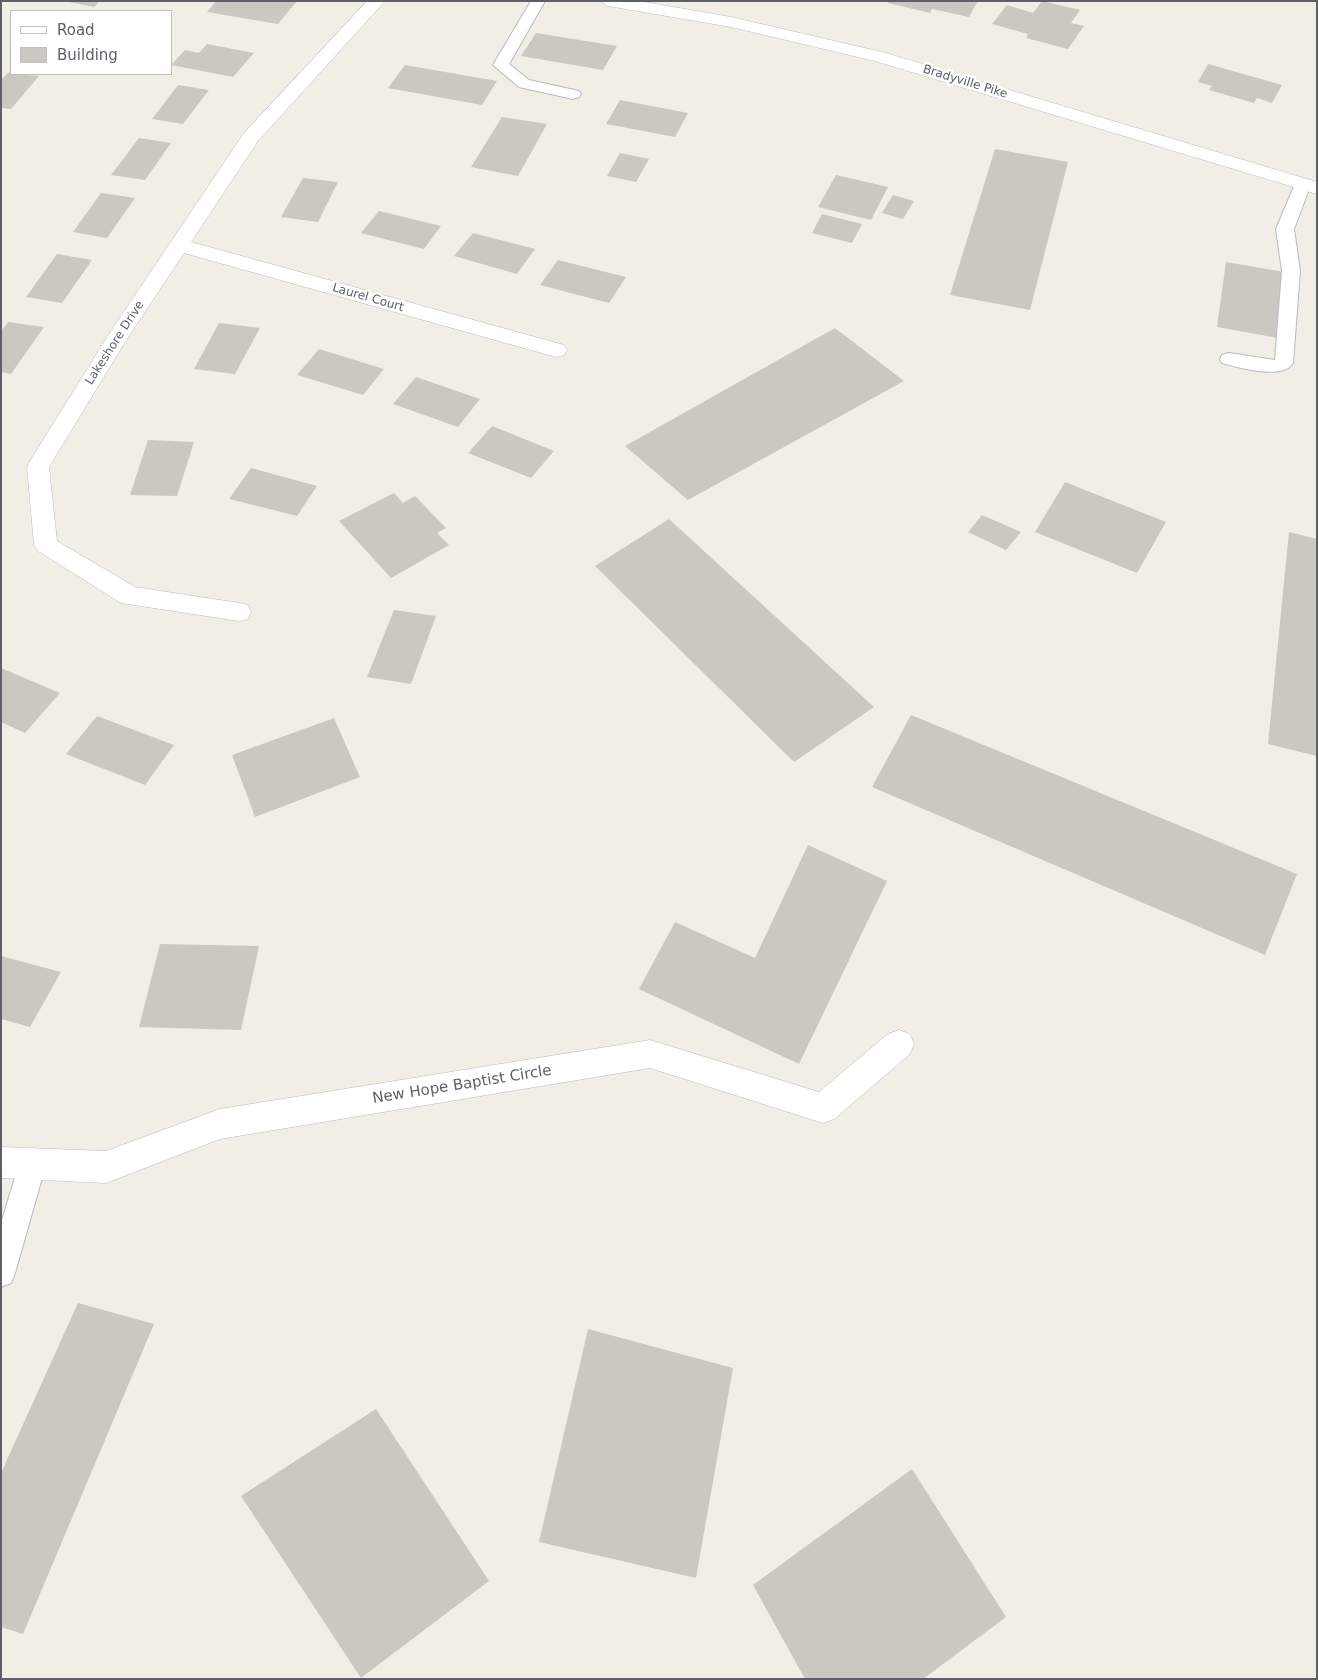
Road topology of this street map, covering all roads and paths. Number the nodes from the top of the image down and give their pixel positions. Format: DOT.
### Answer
graph roads {
  1 [pos="377,1"];
  2 [pos="538,1"];
  3 [pos="608,1"];
  4 [pos="573,94"];
  5 [pos="1310,186"];
  6 [pos="180,245"];
  7 [pos="556,350"];
  8 [pos="1229,360"];
  9 [pos="239,612"];
  10 [pos="899,1044"];
  11 [pos="1,1162"];
  12 [pos="32,1164"];
  13 [pos="1,1273"];
  1 -- 6 [label="street, Lakeshore Drive"];
  2 -- 4 [label="lane"];
  3 -- 5 [label="street, Bradyville Pike"];
  5 -- 8 [label="lane"];
  6 -- 7 [label="street, Laurel Court"];
  6 -- 9 [label="street, Lakeshore Drive"];
  10 -- 12 [label="street, New Hope Baptist Circle"];
  11 -- 12 [label="street, New Hope Baptist Circle"];
  12 -- 13 [label="lane"];
}
